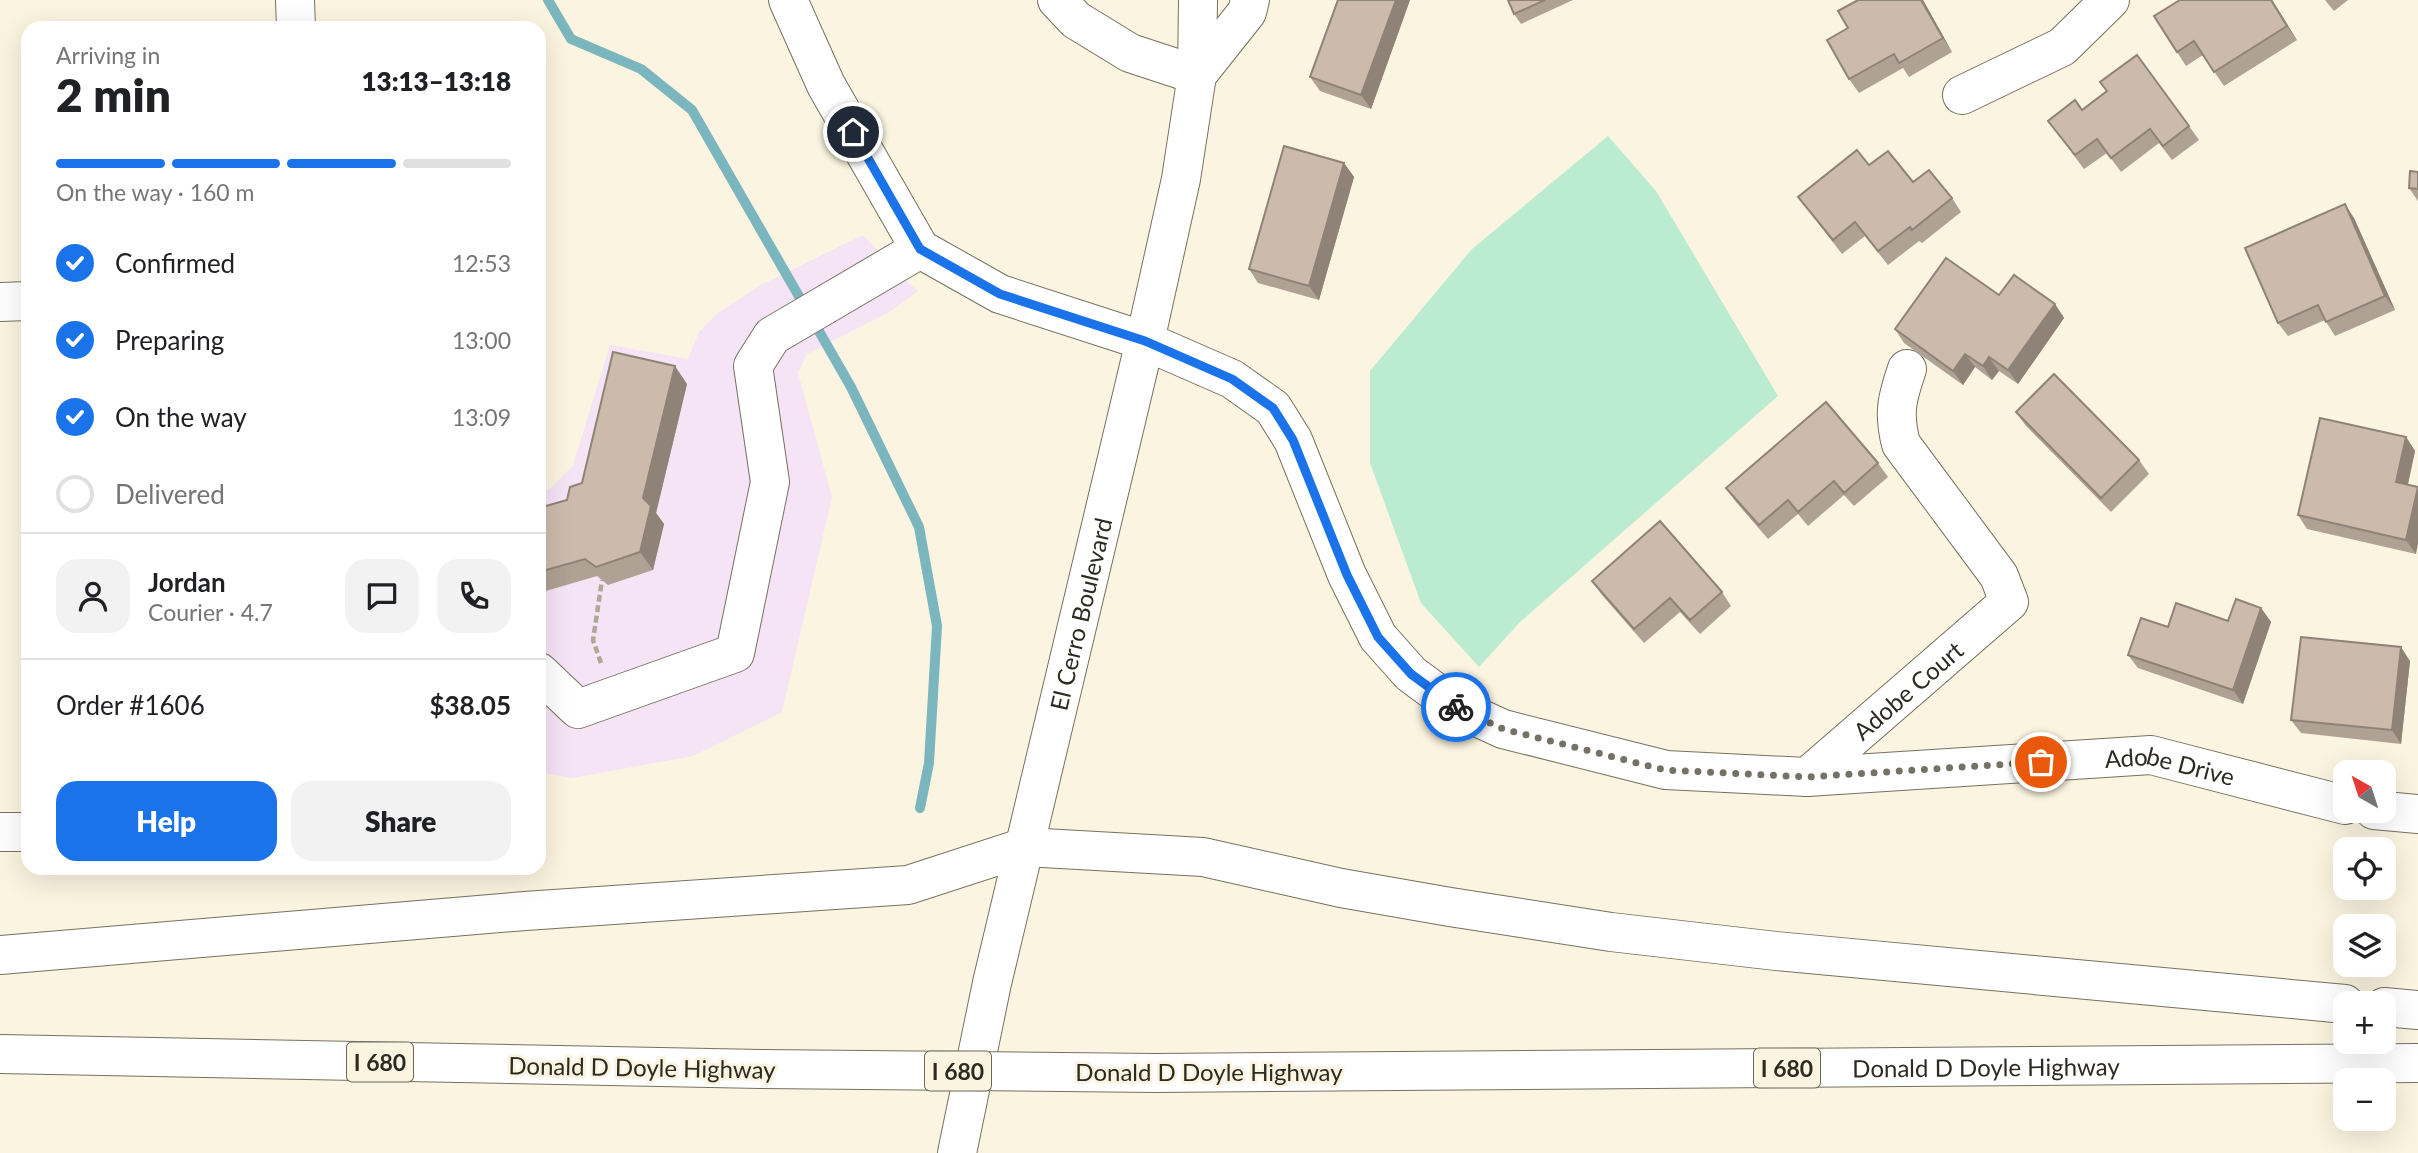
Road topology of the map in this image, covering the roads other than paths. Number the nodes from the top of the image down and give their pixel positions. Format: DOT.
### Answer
graph roads {
  1 [pos="295,0"];
  2 [pos="788,0"];
  3 [pos="1057,0"];
  4 [pos="1198,0"];
  5 [pos="1250,0"];
  6 [pos="2110,0"];
  7 [pos="296,21"];
  8 [pos="1197,75"];
  9 [pos="1962,95"];
  10 [pos="920,249"];
  11 [pos="21,301"];
  12 [pos="0,302"];
  13 [pos="1145,341"];
  14 [pos="1907,369"];
  15 [pos="546,679"];
  16 [pos="1807,777"];
  17 [pos="2333,802"];
  18 [pos="2396,812"];
  19 [pos="2418,814"];
  20 [pos="0,832"];
  21 [pos="21,832"];
  22 [pos="1024,847"];
  23 [pos="0,955"];
  24 [pos="2333,1002"];
  25 [pos="2396,1008"];
  26 [pos="2418,1010"];
  27 [pos="0,1054"];
  28 [pos="2418,1063"];
  29 [pos="957,1153"];
  1 -- 7 [label="main road"];
  2 -- 10 [label="main road"];
  3 -- 8 [label="main road"];
  4 -- 8 [label="main road, El Cerro Boulevard"];
  5 -- 8 [label="main road, El Cerro Boulevard"];
  6 -- 9 [label="main road"];
  8 -- 13 [label="main road, El Cerro Boulevard"];
  10 -- 13 [label="main road, Adobe Drive"];
  10 -- 15 [label="main road"];
  11 -- 12 [label="main road"];
  13 -- 16 [label="main road, Adobe Drive"];
  13 -- 22 [label="main road, El Cerro Boulevard"];
  14 -- 16 [label="main road, Adobe Court"];
  16 -- 17 [label="main road, Adobe Drive"];
  18 -- 19 [label="main road"];
  20 -- 21 [label="main road"];
  22 -- 23 [label="main road"];
  22 -- 24 [label="main road"];
  22 -- 29 [label="main road, El Cerro Boulevard"];
  25 -- 26 [label="main road"];
  27 -- 28 [label="main road, Donald D Doyle Highway / I 680, bridge"];
}
